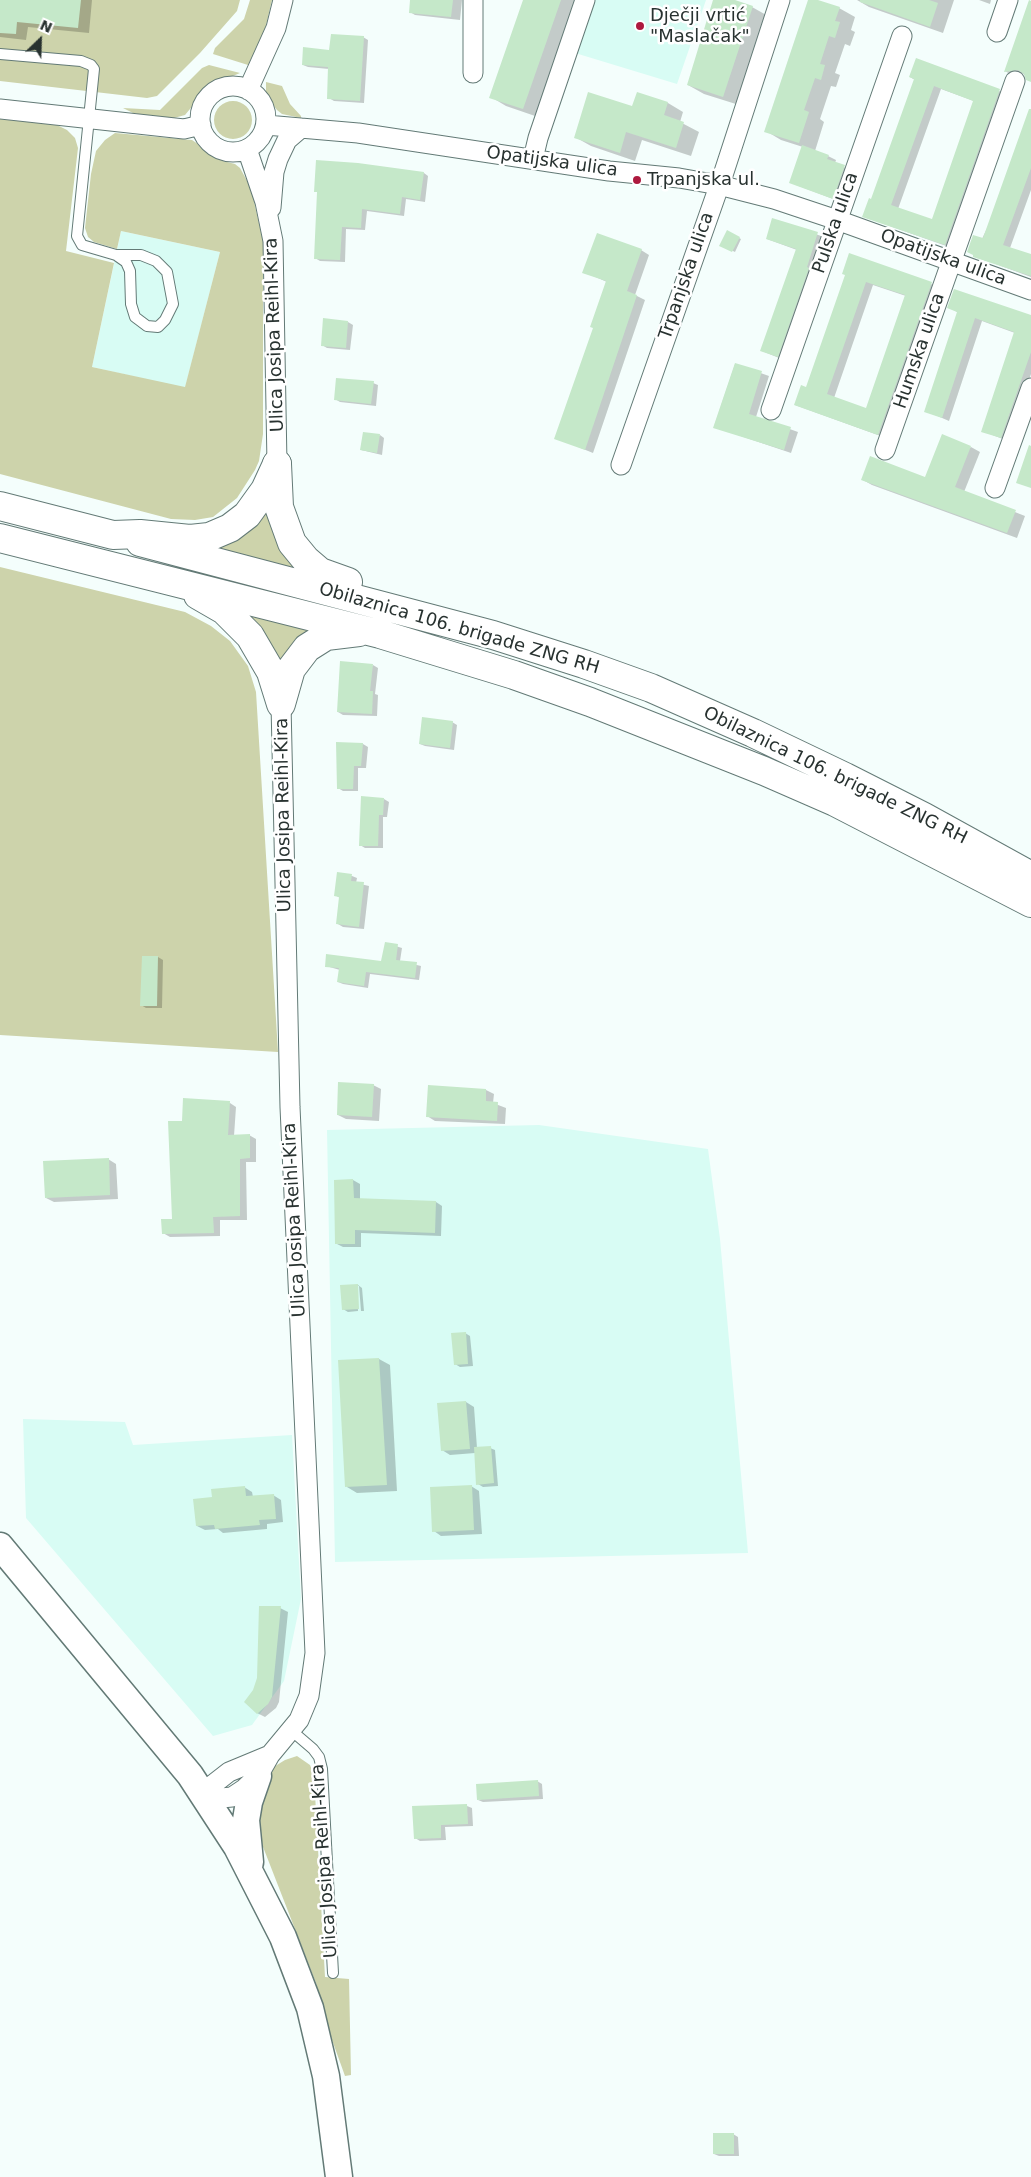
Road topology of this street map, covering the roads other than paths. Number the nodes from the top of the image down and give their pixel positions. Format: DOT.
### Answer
graph roads {
  1 [pos="283,0"];
  2 [pos="473,0"];
  3 [pos="585,0"];
  4 [pos="780,0"];
  5 [pos="1008,0"];
  6 [pos="998,32"];
  7 [pos="902,36"];
  8 [pos="0,54"];
  9 [pos="473,73"];
  10 [pos="1015,82"];
  11 [pos="248,90"];
  12 [pos="0,109"];
  13 [pos="88,118"];
  14 [pos="201,125"];
  15 [pos="266,125"];
  16 [pos="301,128"];
  17 [pos="247,149"];
  18 [pos="533,159"];
  19 [pos="719,185"];
  20 [pos="837,220"];
  21 [pos="271,224"];
  22 [pos="116,255"];
  23 [pos="952,262"];
  24 [pos="1031,290"];
  25 [pos="1031,388"];
  26 [pos="771,410"];
  27 [pos="885,450"];
  28 [pos="278,464"];
  29 [pos="621,465"];
  30 [pos="995,488"];
  31 [pos="0,506"];
  32 [pos="113,535"];
  33 [pos="0,538"];
  34 [pos="155,576"];
  35 [pos="412,613"];
  36 [pos="380,634"];
  37 [pos="281,704"];
  38 [pos="1031,876"];
  39 [pos="1031,903"];
  40 [pos="0,1546"];
  41 [pos="292,1730"];
  42 [pos="264,1765"];
  43 [pos="202,1793"];
  44 [pos="254,1880"];
  45 [pos="333,1973"];
  46 [pos="339,2177"];
  1 -- 11 [label="street"];
  2 -- 9 [label="street"];
  3 -- 18 [label="street"];
  4 -- 19 [label="street, Trpanjska ulica"];
  5 -- 6 [label="street"];
  7 -- 20 [label="street, Pulska ulica"];
  8 -- 13 [label="lane"];
  10 -- 23 [label="street, Humska ulica"];
  11 -- 14 [label="street"];
  11 -- 15 [label="street"];
  12 -- 13 [label="street"];
  13 -- 14 [label="street"];
  13 -- 22 [label="lane"];
  14 -- 17 [label="street"];
  15 -- 16 [label="street, Opatijska ulica"];
  15 -- 17 [label="street"];
  16 -- 18 [label="street, Opatijska ulica"];
  16 -- 21 [label="street"];
  17 -- 21 [label="street, Ulica Josipa Reihl-Kira"];
  18 -- 19 [label="street, Opatijska ulica"];
  19 -- 20 [label="street, Opatijska ulica"];
  19 -- 29 [label="street, Trpanjska ulica"];
  20 -- 23 [label="street, Opatijska ulica"];
  20 -- 26 [label="street, Pulska ulica"];
  21 -- 28 [label="street, Ulica Josipa Reihl-Kira"];
  22 -- 22 [label="lane"];
  23 -- 24 [label="street, Opatijska ulica"];
  23 -- 27 [label="street, Humska ulica"];
  25 -- 30 [label="street"];
  28 -- 32 [label="main road"];
  28 -- 35 [label="main road"];
  31 -- 32 [label="main road, Obilaznica 106. brigade ZNG RH"];
  32 -- 35 [label="main road, Obilaznica 106. brigade ZNG RH"];
  33 -- 34 [label="main road, Obilaznica 106. brigade ZNG RH"];
  34 -- 36 [label="main road, Obilaznica 106. brigade ZNG RH"];
  34 -- 37 [label="main road"];
  35 -- 38 [label="main road, Obilaznica 106. brigade ZNG RH"];
  36 -- 37 [label="main road"];
  36 -- 39 [label="main road, Obilaznica 106. brigade ZNG RH"];
  37 -- 41 [label="street, Ulica Josipa Reihl-Kira"];
  40 -- 43 [label="main road"];
  41 -- 42 [label="street, Ulica Josipa Reihl-Kira"];
  41 -- 45 [label="lane, Ulica Josipa Reihl-Kira"];
  42 -- 43 [label="street, Ulica Josipa Reihl-Kira"];
  42 -- 44 [label="main road"];
  43 -- 44 [label="main road"];
  44 -- 46 [label="main road"];
}
